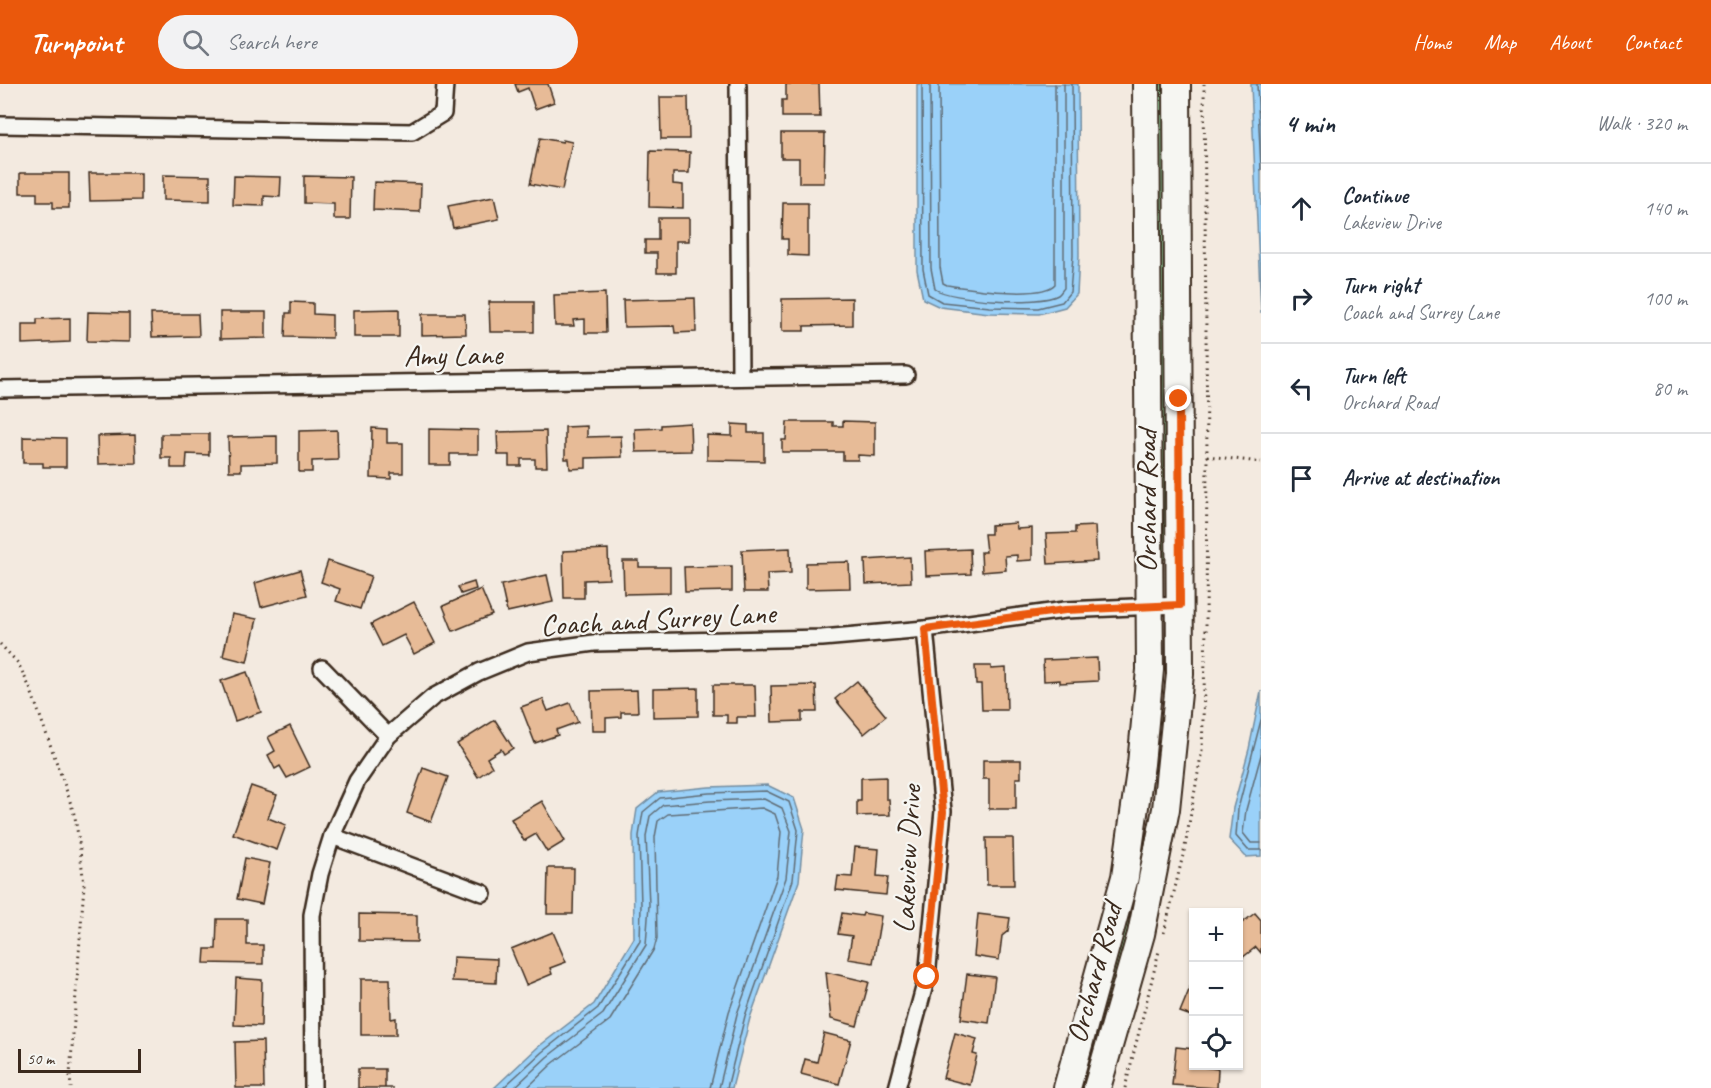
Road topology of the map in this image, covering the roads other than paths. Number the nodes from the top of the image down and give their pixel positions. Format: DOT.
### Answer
graph roads {
  1 [pos="445,84"];
  2 [pos="738,84"];
  3 [pos="1146,84"];
  4 [pos="1177,84"];
  5 [pos="0,125"];
  6 [pos="906,375"];
  7 [pos="740,377"];
  8 [pos="0,389"];
  9 [pos="1180,605"];
  10 [pos="1150,606"];
  11 [pos="925,629"];
  12 [pos="322,668"];
  13 [pos="388,736"];
  14 [pos="332,836"];
  15 [pos="483,893"];
  16 [pos="313,1088"];
  17 [pos="897,1088"];
  18 [pos="1067,1088"];
  19 [pos="1097,1088"];
  1 -- 5 [label="street"];
  2 -- 7 [label="street"];
  3 -- 10 [label="main road, Orchard Road"];
  4 -- 9 [label="main road, Orchard Road"];
  6 -- 7 [label="street, Amy Lane"];
  7 -- 8 [label="street, Amy Lane"];
  9 -- 10 [label="street, Coach and Surrey Lane"];
  9 -- 19 [label="main road, Orchard Road"];
  10 -- 11 [label="street, Coach and Surrey Lane"];
  10 -- 18 [label="main road, Orchard Road"];
  11 -- 13 [label="street, Coach and Surrey Lane"];
  11 -- 17 [label="street, Lakeview Drive"];
  12 -- 13 [label="street"];
  13 -- 14 [label="street, Coach and Surrey Lane"];
  14 -- 15 [label="street"];
  14 -- 16 [label="street, Coach and Surrey Lane"];
}
